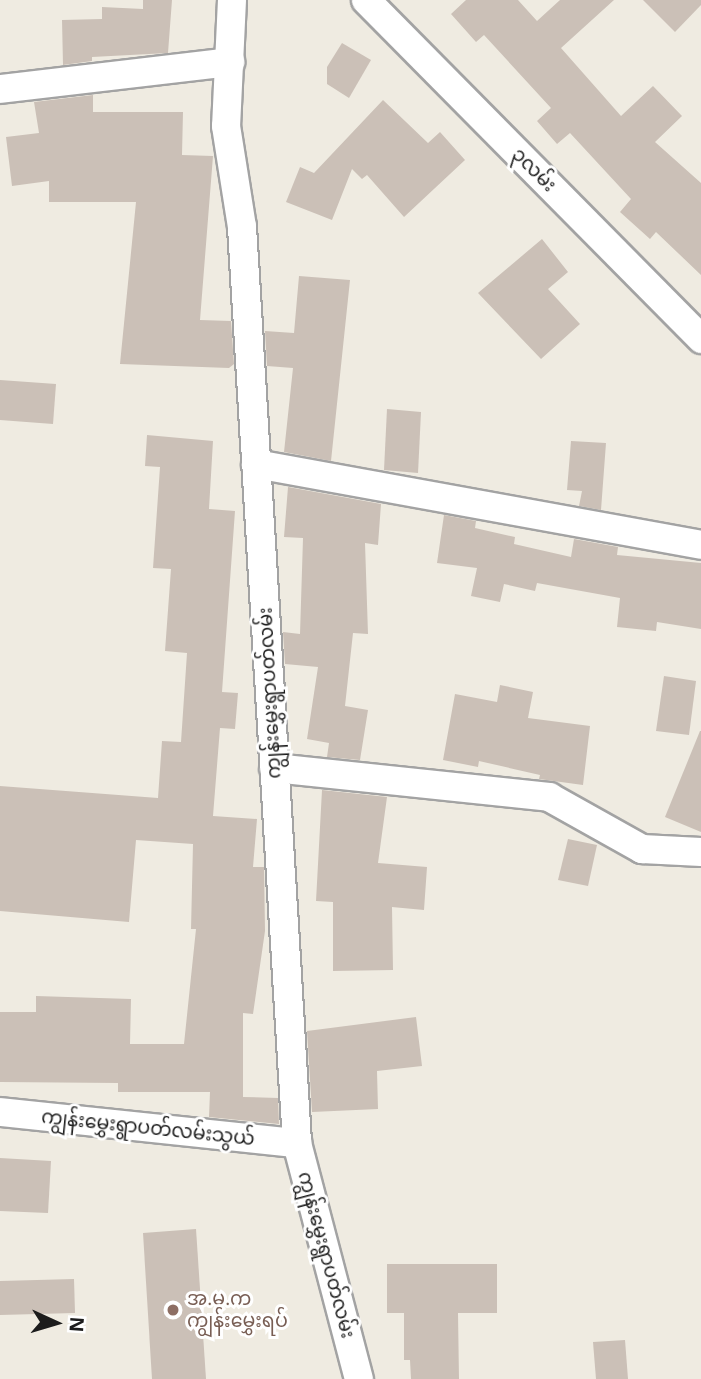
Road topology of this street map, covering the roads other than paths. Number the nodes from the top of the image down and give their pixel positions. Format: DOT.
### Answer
graph roads {
  1 [pos="232,0"];
  2 [pos="366,0"];
  3 [pos="230,62"];
  4 [pos="0,89"];
  5 [pos="701,339"];
  6 [pos="256,464"];
  7 [pos="701,545"];
  8 [pos="274,768"];
  9 [pos="701,852"];
  10 [pos="0,1112"];
  11 [pos="297,1143"];
  12 [pos="359,1379"];
  1 -- 3 [label="street, ကျွန်းမွှေးရွာပတ်လမ်း"];
  2 -- 5 [label="street, ၃လမ်း"];
  3 -- 4 [label="street"];
  3 -- 6 [label="street, ကျွန်းမွှေးရွာပတ်လမ်း"];
  6 -- 7 [label="street"];
  6 -- 8 [label="street, ကျွန်းမွှေးရွာပတ်လမ်း"];
  8 -- 9 [label="street"];
  8 -- 11 [label="street, ကျွန်းမွှေးရွာပတ်လမ်း"];
  10 -- 11 [label="street, ကျွန်းမွှေးရွာပတ်လမ်းသွယ်"];
  11 -- 12 [label="street, ကျွန်းမွှေးရွာပတ်လမ်း"];
}
